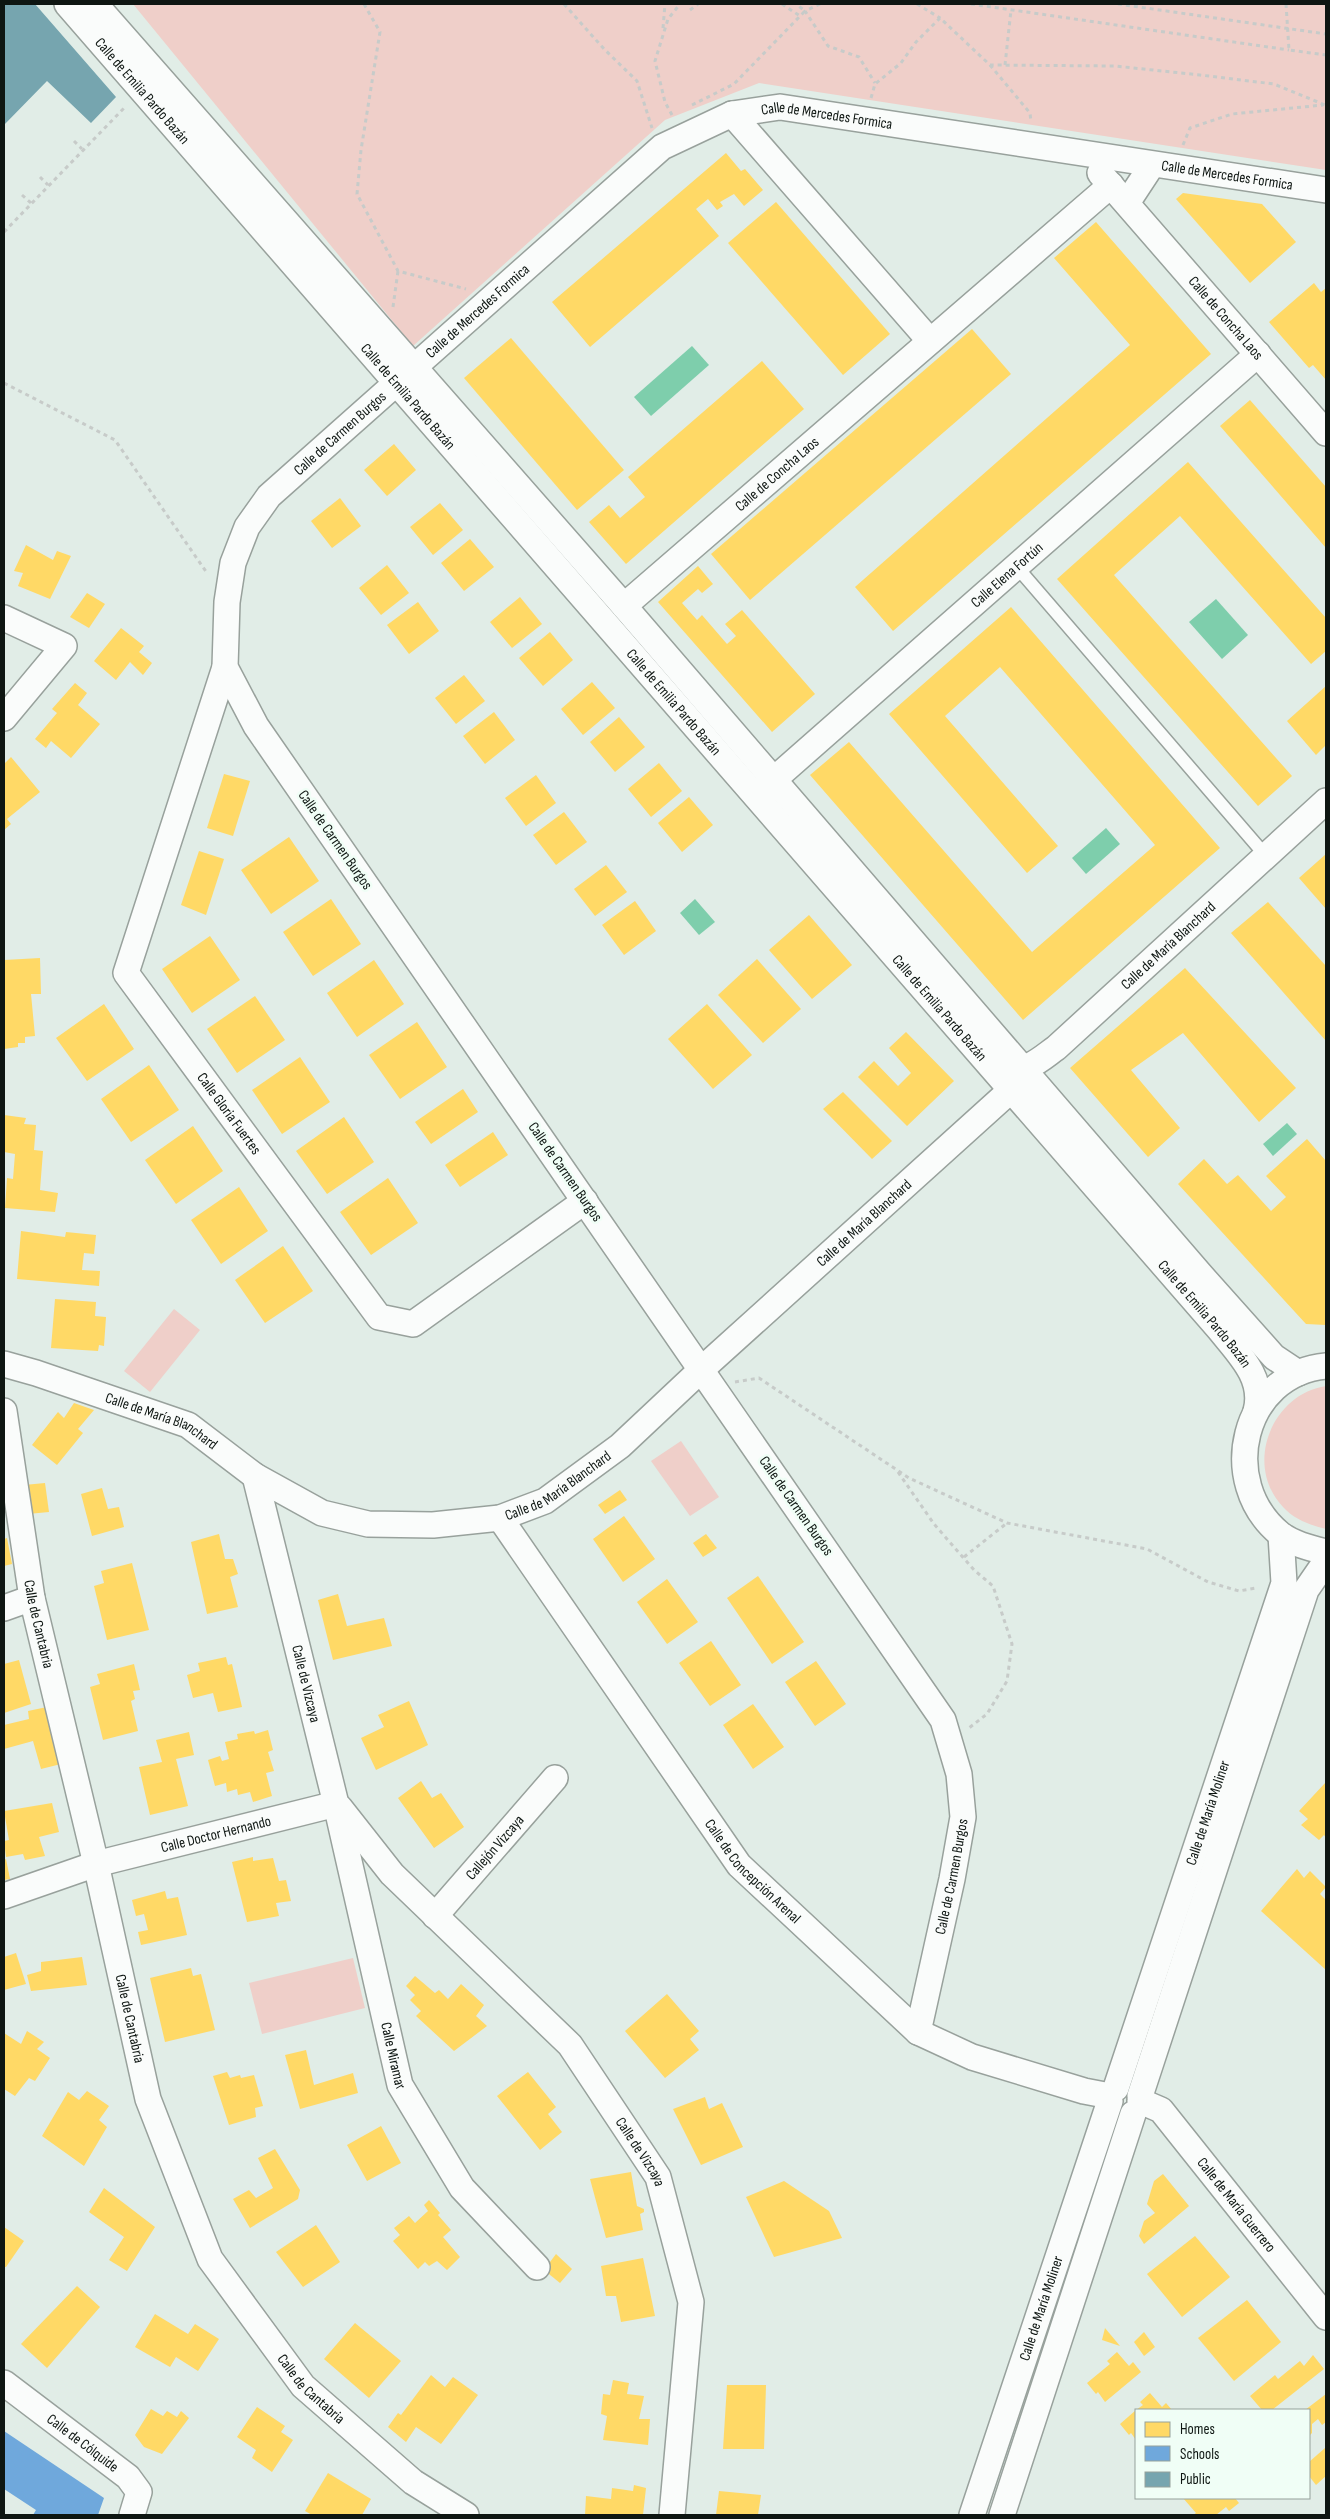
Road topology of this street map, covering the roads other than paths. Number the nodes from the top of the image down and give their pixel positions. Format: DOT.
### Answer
graph roads {
  1 [pos="67,4"];
  2 [pos="95,4"];
  3 [pos="732,114"];
  4 [pos="1084,155"];
  5 [pos="1152,165"];
  6 [pos="1111,185"];
  7 [pos="1326,190"];
  8 [pos="1127,204"];
  9 [pos="930,341"];
  10 [pos="1258,354"];
  11 [pos="405,375"];
  12 [pos="1326,433"];
  13 [pos="1016,566"];
  14 [pos="624,606"];
  15 [pos="4,618"];
  16 [pos="225,666"];
  17 [pos="4,718"];
  18 [pos="774,780"];
  19 [pos="755,795"];
  20 [pos="1326,801"];
  21 [pos="1266,856"];
  22 [pos="955,1026"];
  23 [pos="1024,1068"];
  24 [pos="1011,1090"];
  25 [pos="585,1201"];
  26 [pos="4,1364"];
  27 [pos="1326,1366"];
  28 [pos="702,1369"];
  29 [pos="1298,1373"];
  30 [pos="4,1411"];
  31 [pos="1256,1411"];
  32 [pos="255,1476"];
  33 [pos="500,1518"];
  34 [pos="1281,1534"];
  35 [pos="1326,1552"];
  36 [pos="1326,1560"];
  37 [pos="32,1598"];
  38 [pos="4,1608"];
  39 [pos="555,1778"];
  40 [pos="336,1804"];
  41 [pos="96,1864"];
  42 [pos="392,1874"];
  43 [pos="356,1891"];
  44 [pos="4,1896"];
  45 [pos="435,1916"];
  46 [pos="918,2032"];
  47 [pos="1112,2095"];
  48 [pos="1138,2103"];
  49 [pos="537,2267"];
  50 [pos="1326,2317"];
  51 [pos="4,2383"];
  52 [pos="132,2515"];
  53 [pos="466,2515"];
  54 [pos="672,2515"];
  55 [pos="972,2515"];
  56 [pos="1002,2515"];
  1 -- 11 [label="street, Calle de Emilia Pardo Bazán"];
  2 -- 11 [label="street, Calle de Emilia Pardo Bazán"];
  3 -- 4 [label="street, Calle de Mercedes Formica"];
  3 -- 9 [label="street"];
  3 -- 11 [label="street, Calle de Mercedes Formica"];
  4 -- 5 [label="street, Calle de Mercedes Formica"];
  4 -- 6 [label="street, Calle de Concha Laos"];
  5 -- 7 [label="street, Calle de Mercedes Formica"];
  5 -- 8 [label="street"];
  6 -- 8 [label="street, Calle de Concha Laos"];
  6 -- 9 [label="street, Calle de Concha Laos"];
  8 -- 10 [label="street, Calle de Concha Laos"];
  9 -- 14 [label="street, Calle de Concha Laos"];
  10 -- 12 [label="street, Calle de Concha Laos"];
  10 -- 13 [label="street, Calle Elena Fortún"];
  11 -- 14 [label="street, Calle de Emilia Pardo Bazán"];
  11 -- 16 [label="street, Calle de Carmen Burgos"];
  11 -- 19 [label="street, Calle de Emilia Pardo Bazán"];
  13 -- 18 [label="street, Calle Elena Fortún"];
  13 -- 21 [label="lane"];
  14 -- 18 [label="street, Calle de Emilia Pardo Bazán"];
  15 -- 17 [label="street"];
  16 -- 25 [label="street, Calle de Carmen Burgos"];
  16 -- 25 [label="street, Calle Gloria Fuertes"];
  18 -- 19 [label="street, Calle Elena Fortún"];
  18 -- 23 [label="street, Calle de Emilia Pardo Bazán"];
  19 -- 22 [label="street, Calle de Emilia Pardo Bazán"];
  20 -- 21 [label="street, Calle de María Blanchard"];
  21 -- 23 [label="street, Calle de María Blanchard"];
  22 -- 23 [label="street"];
  22 -- 24 [label="street, Calle de Emilia Pardo Bazán"];
  23 -- 29 [label="street, Calle de Emilia Pardo Bazán"];
  24 -- 28 [label="street, Calle de María Blanchard"];
  24 -- 31 [label="street, Calle de Emilia Pardo Bazán"];
  25 -- 28 [label="street, Calle de Carmen Burgos"];
  26 -- 32 [label="street, Calle de María Blanchard"];
  27 -- 29 [label="street"];
  28 -- 33 [label="street, Calle de María Blanchard"];
  28 -- 46 [label="street, Calle de Carmen Burgos"];
  29 -- 31 [label="street"];
  30 -- 37 [label="street, Calle de Cantabria"];
  31 -- 34 [label="street"];
  32 -- 33 [label="street, Calle de María Blanchard"];
  32 -- 40 [label="street, Calle de Vizcaya"];
  33 -- 46 [label="street, Calle de Concepción Arenal"];
  34 -- 35 [label="street"];
  34 -- 47 [label="street, Calle de María Moliner"];
  36 -- 48 [label="street, Calle de María Moliner"];
  37 -- 38 [label="street"];
  37 -- 41 [label="street, Calle de Cantabria"];
  39 -- 45 [label="street, Callejón Vizcaya"];
  40 -- 41 [label="street, Calle Doctor Hernando"];
  40 -- 42 [label="street, Calle de Vizcaya"];
  40 -- 43 [label="street, Calle Miramar"];
  41 -- 44 [label="street, Calle Doctor Hernando"];
  41 -- 53 [label="street, Calle de Cantabria"];
  42 -- 43 [label="street"];
  42 -- 45 [label="street, Calle de Vizcaya"];
  43 -- 49 [label="street, Calle Miramar"];
  45 -- 54 [label="street, Calle de Vizcaya"];
  46 -- 47 [label="street, Calle de Concepción Arenal"];
  47 -- 48 [label="street"];
  47 -- 55 [label="street, Calle de María Moliner"];
  48 -- 50 [label="street, Calle de María Guerrero"];
  48 -- 56 [label="street, Calle de María Moliner"];
  51 -- 52 [label="street, Calle de Cólquide"];
}
